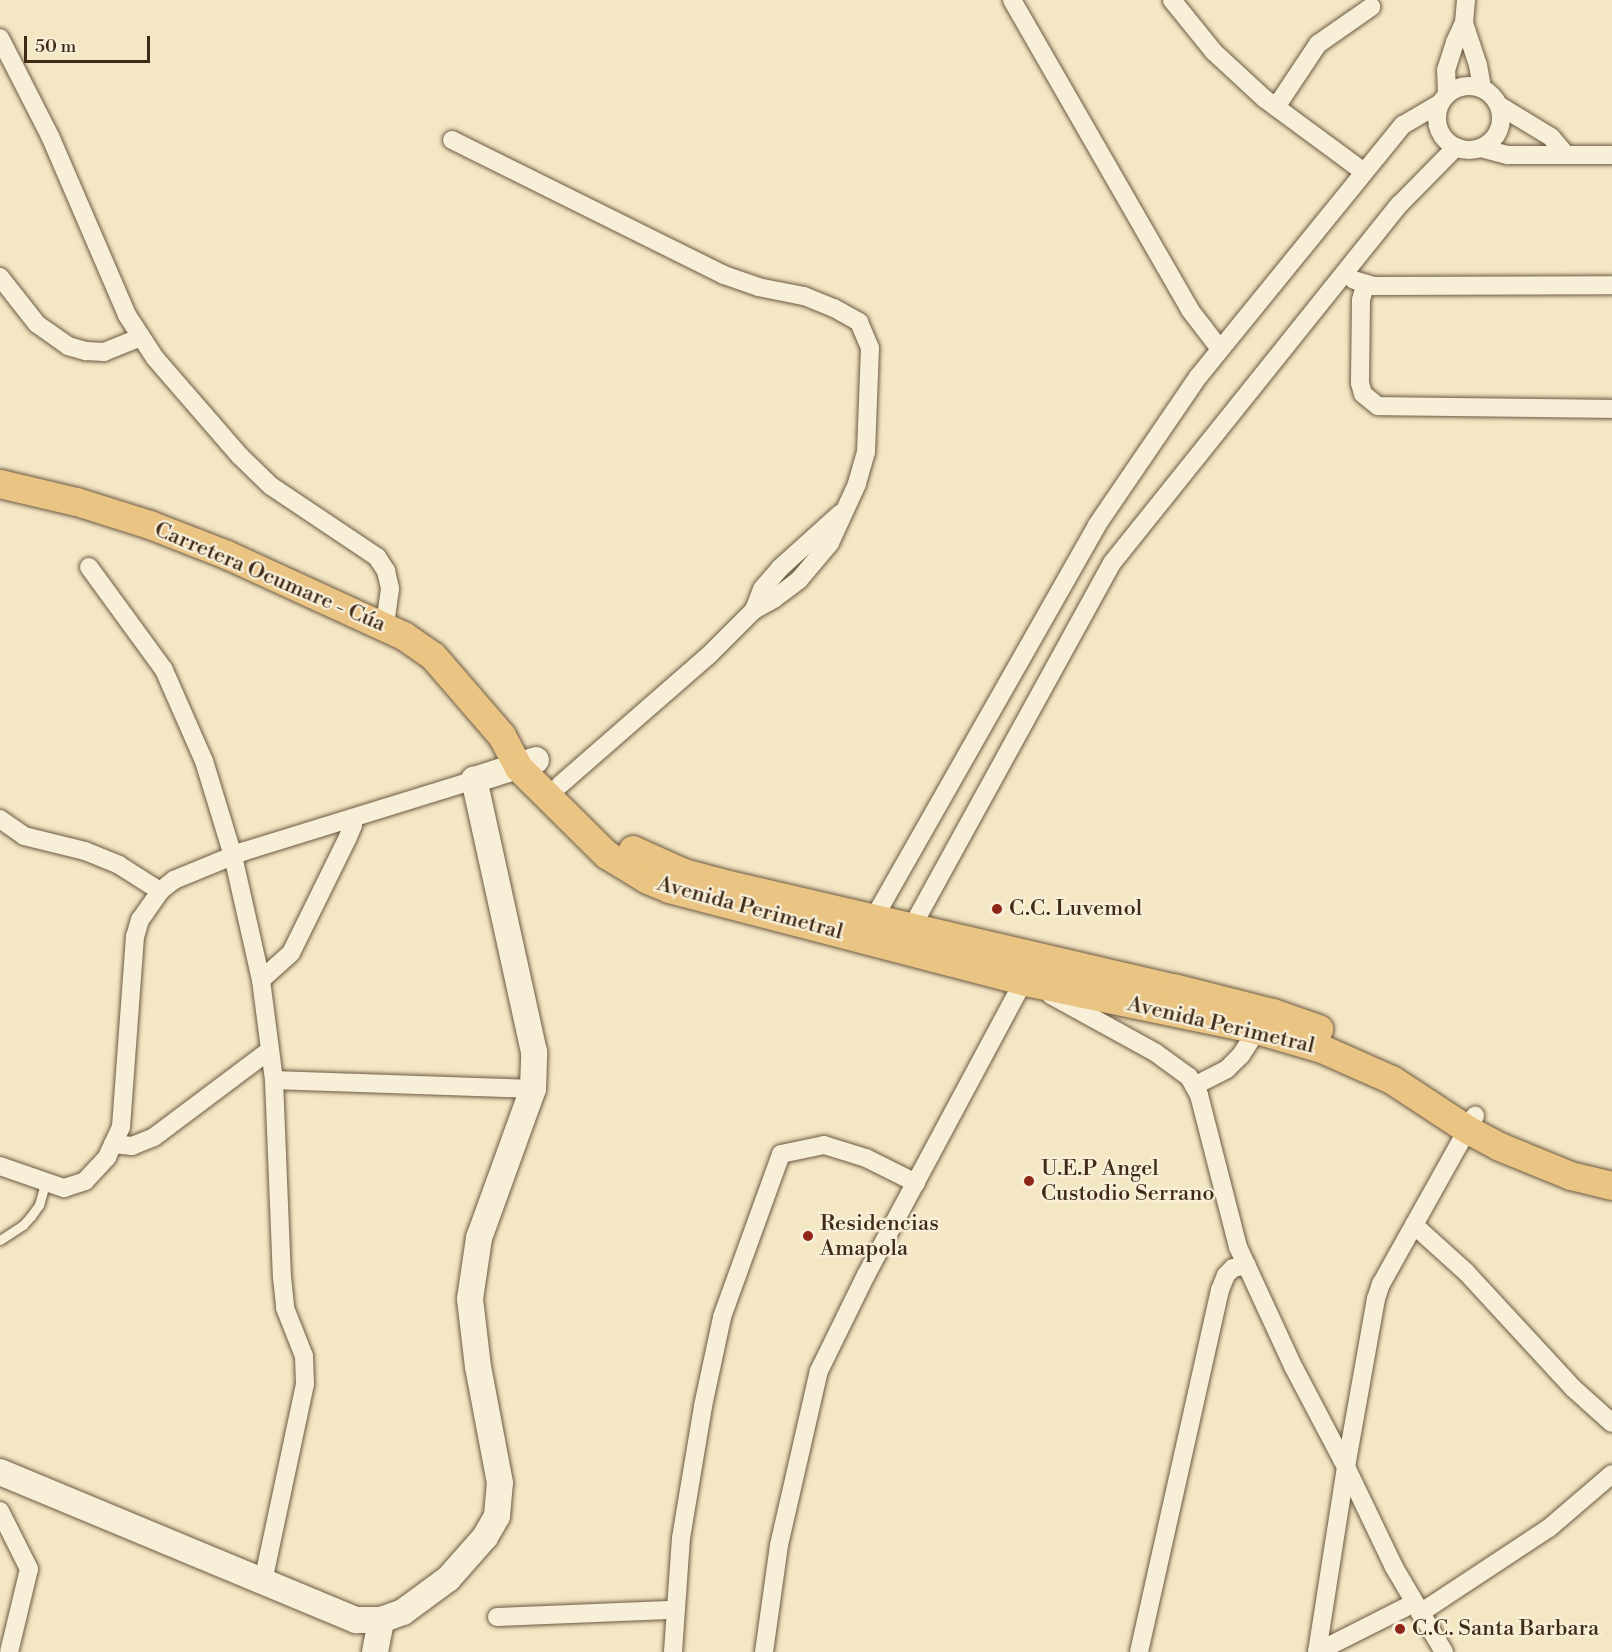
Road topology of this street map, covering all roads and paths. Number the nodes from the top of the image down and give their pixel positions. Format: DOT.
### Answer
graph roads {
  1 [pos="1012,0"];
  2 [pos="1172,0"];
  3 [pos="1466,0"];
  4 [pos="1371,6"];
  5 [pos="1464,23"];
  6 [pos="0,38"];
  7 [pos="1482,88"];
  8 [pos="1443,99"];
  9 [pos="1500,106"];
  10 [pos="1276,107"];
  11 [pos="452,140"];
  12 [pos="1456,147"];
  13 [pos="1481,148"];
  14 [pos="1566,155"];
  15 [pos="1612,155"];
  16 [pos="1364,172"];
  17 [pos="1343,273"];
  18 [pos="0,277"];
  19 [pos="1365,285"];
  20 [pos="1612,285"];
  21 [pos="141,337"];
  22 [pos="1220,350"];
  23 [pos="1612,409"];
  24 [pos="0,484"];
  25 [pos="89,567"];
  26 [pos="385,625"];
  27 [pos="502,736"];
  28 [pos="528,764"];
  29 [pos="474,780"];
  30 [pos="561,785"];
  31 [pos="352,818"];
  32 [pos="0,819"];
  33 [pos="233,856"];
  34 [pos="160,891"];
  35 [pos="868,928"];
  36 [pos="906,938"];
  37 [pos="1029,969"];
  38 [pos="261,980"];
  39 [pos="1257,1029"];
  40 [pos="270,1050"];
  41 [pos="274,1080"];
  42 [pos="1194,1086"];
  43 [pos="532,1089"];
  44 [pos="1472,1123"];
  45 [pos="113,1144"];
  46 [pos="0,1166"];
  47 [pos="1612,1168"];
  48 [pos="916,1183"];
  49 [pos="45,1184"];
  50 [pos="1612,1186"];
  51 [pos="1414,1225"];
  52 [pos="0,1240"];
  53 [pos="1247,1265"];
  54 [pos="1612,1423"];
  55 [pos="1346,1467"];
  56 [pos="0,1472"];
  57 [pos="1612,1474"];
  58 [pos="0,1511"];
  59 [pos="263,1581"];
  60 [pos="1417,1608"];
  61 [pos="675,1610"];
  62 [pos="497,1617"];
  63 [pos="381,1620"];
  64 [pos="9,1652"];
  65 [pos="375,1652"];
  66 [pos="673,1652"];
  67 [pos="764,1652"];
  68 [pos="1140,1652"];
  69 [pos="1317,1652"];
  70 [pos="1444,1652"];
  1 -- 22 [label="street"];
  2 -- 10 [label="street"];
  3 -- 5 [label="street"];
  4 -- 10 [label="street"];
  5 -- 7 [label="street"];
  5 -- 8 [label="street"];
  6 -- 21 [label="street"];
  7 -- 8 [label="street"];
  7 -- 9 [label="street"];
  8 -- 12 [label="street"];
  8 -- 16 [label="street"];
  9 -- 13 [label="street"];
  9 -- 14 [label="street"];
  10 -- 16 [label="street"];
  11 -- 30 [label="street"];
  12 -- 13 [label="street"];
  12 -- 17 [label="street"];
  13 -- 14 [label="street"];
  14 -- 15 [label="street"];
  16 -- 22 [label="street"];
  17 -- 19 [label="street"];
  17 -- 36 [label="street"];
  18 -- 21 [label="street"];
  19 -- 20 [label="street"];
  19 -- 23 [label="street"];
  21 -- 26 [label="street"];
  22 -- 35 [label="street"];
  24 -- 26 [label="main road, Carretera Ocumare - Cúa"];
  25 -- 33 [label="street"];
  26 -- 27 [label="main road, Carretera Ocumare - Cúa"];
  27 -- 28 [label="main road, Avenida Perimetral"];
  28 -- 29 [label="street"];
  28 -- 30 [label="main road, Avenida Perimetral"];
  28 -- 35 [label="main road, Avenida Perimetral"];
  29 -- 31 [label="street"];
  29 -- 43 [label="street"];
  30 -- 35 [label="main road, Avenida Perimetral"];
  31 -- 33 [label="street"];
  31 -- 38 [label="street"];
  32 -- 34 [label="street"];
  33 -- 34 [label="street"];
  33 -- 38 [label="street"];
  34 -- 45 [label="street"];
  35 -- 36 [label="main road, Avenida Perimetral"];
  36 -- 37 [label="main road, Avenida Perimetral"];
  37 -- 39 [label="main road, Avenida Perimetral"];
  37 -- 42 [label="street"];
  37 -- 44 [label="main road, Avenida Perimetral"];
  37 -- 48 [label="street"];
  38 -- 40 [label="street"];
  39 -- 42 [label="street"];
  39 -- 44 [label="main road, Avenida Perimetral"];
  40 -- 41 [label="street"];
  40 -- 45 [label="street"];
  41 -- 43 [label="street"];
  41 -- 59 [label="street"];
  42 -- 53 [label="street"];
  43 -- 63 [label="street"];
  44 -- 47 [label="main road, Avenida Perimetral"];
  44 -- 50 [label="main road, Avenida Perimetral"];
  44 -- 51 [label="street"];
  45 -- 49 [label="street"];
  46 -- 49 [label="street"];
  48 -- 61 [label="street"];
  48 -- 67 [label="street"];
  49 -- 52 [label="lane"];
  51 -- 54 [label="street"];
  51 -- 55 [label="street"];
  53 -- 55 [label="street"];
  53 -- 68 [label="street"];
  55 -- 60 [label="street"];
  55 -- 69 [label="street"];
  56 -- 59 [label="street"];
  57 -- 60 [label="street"];
  58 -- 64 [label="street"];
  59 -- 63 [label="street"];
  60 -- 69 [label="street"];
  60 -- 70 [label="street"];
  61 -- 62 [label="street"];
  61 -- 66 [label="street"];
  63 -- 65 [label="street"];
}
